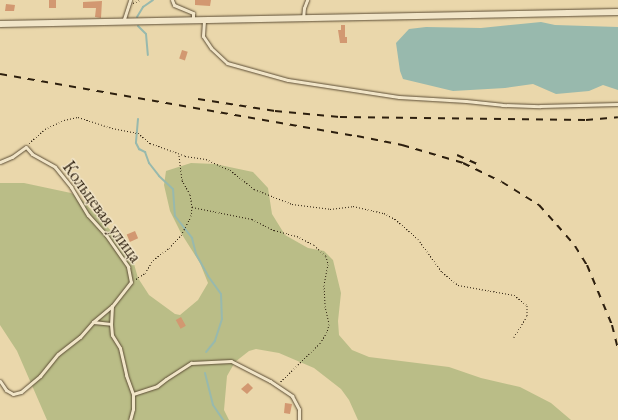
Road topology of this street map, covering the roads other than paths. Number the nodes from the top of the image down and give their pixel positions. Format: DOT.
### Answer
graph roads {
  1 [pos="130,0"];
  2 [pos="172,0"];
  3 [pos="307,0"];
  4 [pos="618,12"];
  5 [pos="303,19"];
  6 [pos="193,21"];
  7 [pos="204,21"];
  8 [pos="123,22"];
  9 [pos="0,24"];
  10 [pos="618,104"];
  11 [pos="0,162"];
  12 [pos="112,306"];
  13 [pos="94,322"];
  14 [pos="111,324"];
  15 [pos="0,381"];
  16 [pos="132,394"];
  17 [pos="130,420"];
  18 [pos="299,420"];
  1 -- 8 [label="lane"];
  2 -- 6 [label="lane"];
  3 -- 5 [label="lane"];
  4 -- 5 [label="street"];
  5 -- 7 [label="street"];
  6 -- 7 [label="street"];
  6 -- 8 [label="street"];
  7 -- 10 [label="lane"];
  8 -- 9 [label="street"];
  11 -- 12 [label="lane, Кольцевая улица"];
  12 -- 13 [label="lane, Кольцевая улица"];
  12 -- 14 [label="lane"];
  13 -- 14 [label="lane"];
  13 -- 15 [label="lane, Кольцевая улица"];
  14 -- 16 [label="lane"];
  16 -- 17 [label="lane"];
  16 -- 18 [label="lane"];
}
